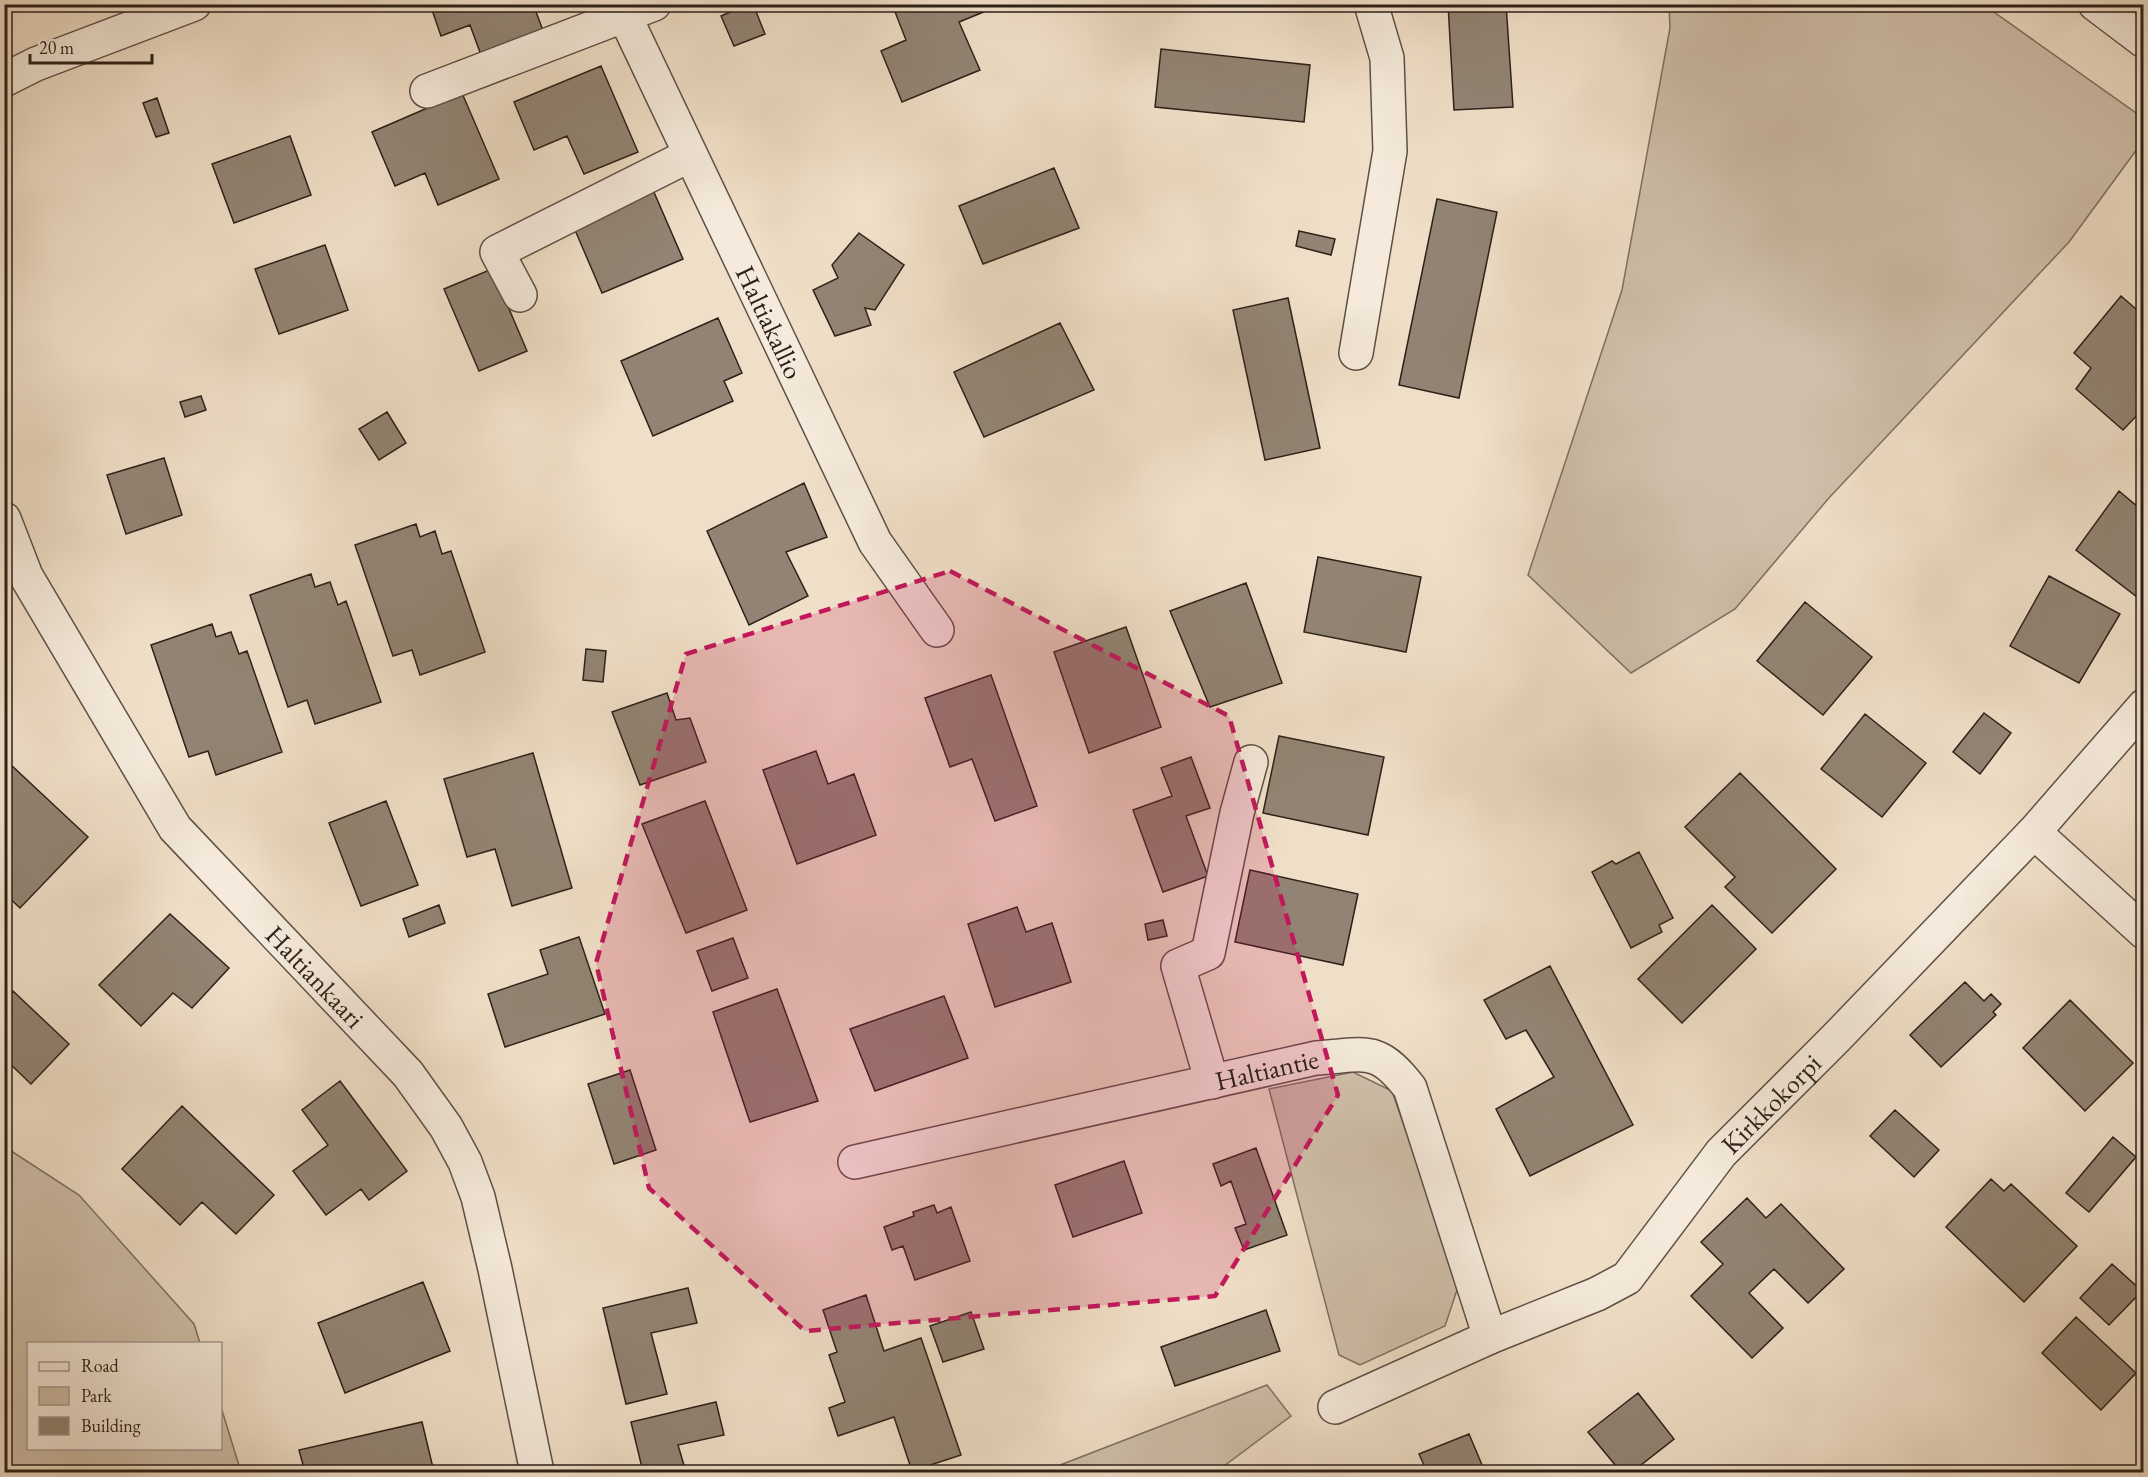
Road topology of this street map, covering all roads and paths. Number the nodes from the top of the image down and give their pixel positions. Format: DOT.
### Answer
graph roads {
  1 [pos="194,4"];
  2 [pos="1371,4"];
  3 [pos="2095,4"];
  4 [pos="633,9"];
  5 [pos="2144,41"];
  6 [pos="4,81"];
  7 [pos="427,91"];
  8 [pos="690,155"];
  9 [pos="520,294"];
  10 [pos="1356,353"];
  11 [pos="4,519"];
  12 [pos="937,630"];
  13 [pos="2144,706"];
  14 [pos="1251,762"];
  15 [pos="2034,832"];
  16 [pos="2144,932"];
  17 [pos="1212,1082"];
  18 [pos="855,1162"];
  19 [pos="1490,1337"];
  20 [pos="1335,1407"];
  21 [pos="537,1473"];
  1 -- 6 [label="street"];
  2 -- 10 [label="street"];
  3 -- 5 [label="street"];
  4 -- 7 [label="street"];
  4 -- 8 [label="street, Haltiakallio"];
  8 -- 9 [label="street"];
  8 -- 12 [label="street, Haltiakallio"];
  11 -- 21 [label="street, Haltiankaari"];
  13 -- 15 [label="street, Kirkkokorpi"];
  14 -- 17 [label="street"];
  15 -- 16 [label="street"];
  15 -- 19 [label="street, Kirkkokorpi"];
  17 -- 18 [label="street, Haltiantie"];
  17 -- 19 [label="street, Haltiantie"];
  19 -- 20 [label="street, Kirkkokorpi"];
}
